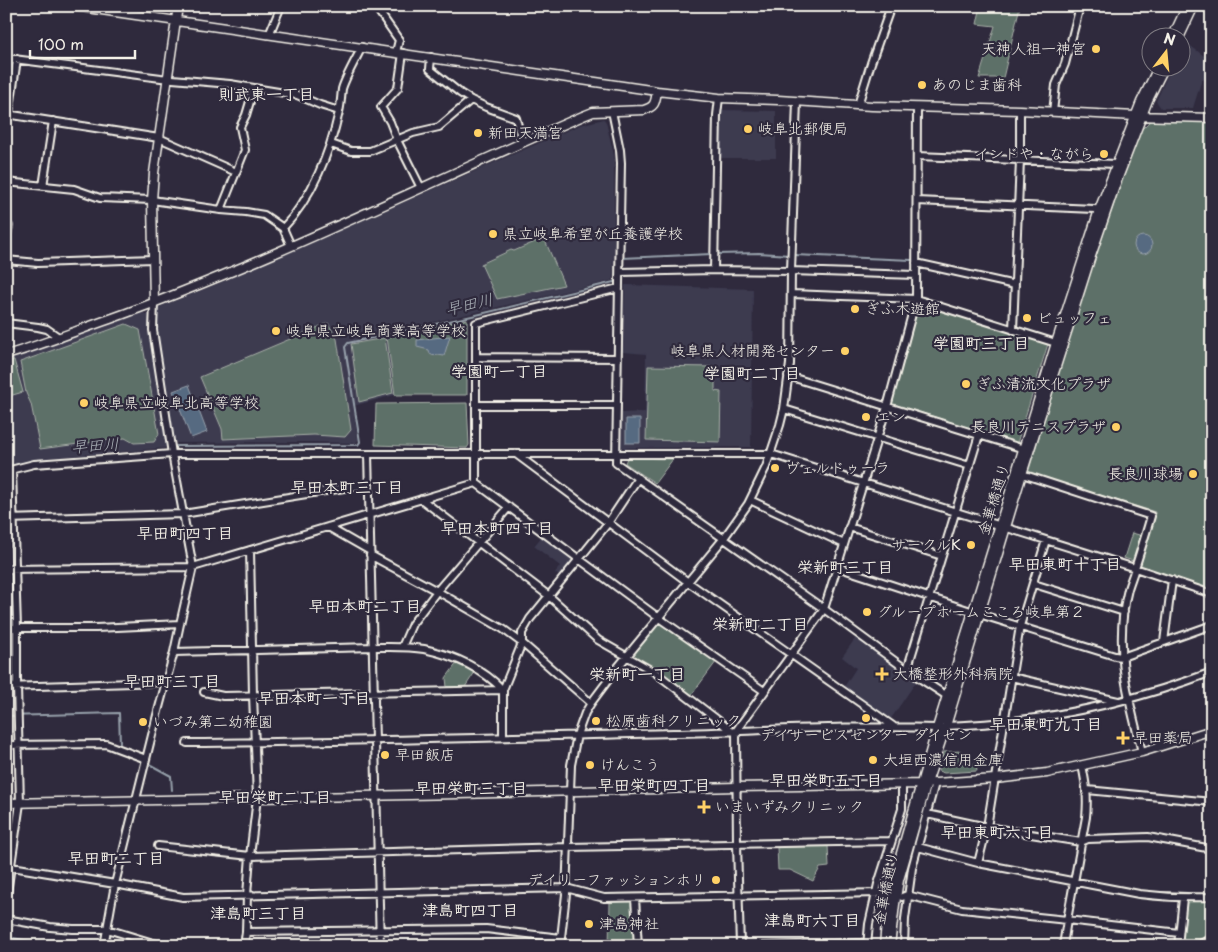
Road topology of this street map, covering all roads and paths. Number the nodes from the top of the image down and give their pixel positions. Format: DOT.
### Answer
graph roads {
  1 [pos="74,6"];
  2 [pos="178,6"];
  3 [pos="281,6"];
  4 [pos="376,6"];
  5 [pos="891,6"];
  6 [pos="1080,6"];
  7 [pos="1188,6"];
  8 [pos="1194,6"];
  9 [pos="176,20"];
  10 [pos="1177,28"];
  11 [pos="1184,28"];
  12 [pos="269,35"];
  13 [pos="362,48"];
  14 [pos="399,53"];
  15 [pos="6,58"];
  16 [pos="432,58"];
  17 [pos="17,59"];
  18 [pos="1154,78"];
  19 [pos="1159,78"];
  20 [pos="168,79"];
  21 [pos="254,88"];
  22 [pos="656,91"];
  23 [pos="719,98"];
  24 [pos="471,100"];
  25 [pos="797,101"];
  26 [pos="858,105"];
  27 [pos="917,108"];
  28 [pos="1020,110"];
  29 [pos="339,111"];
  30 [pos="612,111"];
  31 [pos="1053,112"];
  32 [pos="7,115"];
  33 [pos="1138,116"];
  34 [pos="1212,118"];
  35 [pos="52,122"];
  36 [pos="159,138"];
  37 [pos="397,140"];
  38 [pos="522,142"];
  39 [pos="331,144"];
  40 [pos="917,156"];
  41 [pos="1020,160"];
  42 [pos="1116,164"];
  43 [pos="236,172"];
  44 [pos="6,182"];
  45 [pos="43,186"];
  46 [pos="421,188"];
  47 [pos="152,200"];
  48 [pos="917,201"];
  49 [pos="1018,205"];
  50 [pos="222,210"];
  51 [pos="1099,210"];
  52 [pos="6,226"];
  53 [pos="283,228"];
  54 [pos="6,239"];
  55 [pos="291,246"];
  56 [pos="152,259"];
  57 [pos="6,260"];
  58 [pos="916,263"];
  59 [pos="714,270"];
  60 [pos="791,270"];
  61 [pos="620,272"];
  62 [pos="916,276"];
  63 [pos="1015,285"];
  64 [pos="619,288"];
  65 [pos="792,294"];
  66 [pos="916,299"];
  67 [pos="154,303"];
  68 [pos="6,323"];
  69 [pos="1013,330"];
  70 [pos="60,338"];
  71 [pos="1056,343"];
  72 [pos="6,355"];
  73 [pos="476,357"];
  74 [pos="618,358"];
  75 [pos="788,376"];
  76 [pos="617,405"];
  77 [pos="476,406"];
  78 [pos="887,407"];
  79 [pos="784,409"];
  80 [pos="979,435"];
  81 [pos="878,438"];
  82 [pos="1024,449"];
  83 [pos="172,451"];
  84 [pos="368,454"];
  85 [pos="476,454"];
  86 [pos="516,454"];
  87 [pos="616,454"];
  88 [pos="771,454"];
  89 [pos="970,466"];
  90 [pos="9,470"];
  91 [pos="1022,474"];
  92 [pos="638,478"];
  93 [pos="476,482"];
  94 [pos="863,483"];
  95 [pos="369,484"];
  96 [pos="421,499"];
  97 [pos="750,500"];
  98 [pos="509,507"];
  99 [pos="956,511"];
  100 [pos="183,514"];
  101 [pos="369,515"];
  102 [pos="10,518"];
  103 [pos="608,523"];
  104 [pos="1003,526"];
  105 [pos="328,527"];
  106 [pos="849,527"];
  107 [pos="724,538"];
  108 [pos="1046,540"];
  109 [pos="478,543"];
  110 [pos="844,544"];
  111 [pos="250,550"];
  112 [pos="370,553"];
  113 [pos="942,556"];
  114 [pos="579,559"];
  115 [pos="837,566"];
  116 [pos="193,567"];
  117 [pos="1135,568"];
  118 [pos="6,569"];
  119 [pos="14,569"];
  120 [pos="1172,580"];
  121 [pos="688,582"];
  122 [pos="1034,584"];
  123 [pos="437,590"];
  124 [pos="1212,594"];
  125 [pos="550,596"];
  126 [pos="929,598"];
  127 [pos="824,609"];
  128 [pos="1124,612"];
  129 [pos="976,613"];
  130 [pos="659,618"];
  131 [pos="180,624"];
  132 [pos="1020,626"];
  133 [pos="1212,626"];
  134 [pos="6,628"];
  135 [pos="17,628"];
  136 [pos="1164,642"];
  137 [pos="522,643"];
  138 [pos="373,647"];
  139 [pos="402,647"];
  140 [pos="253,650"];
  141 [pos="174,652"];
  142 [pos="791,654"];
  143 [pos="627,656"];
  144 [pos="1122,657"];
  145 [pos="907,670"];
  146 [pos="1212,672"];
  147 [pos="1012,676"];
  148 [pos="165,682"];
  149 [pos="6,687"];
  150 [pos="17,687"];
  151 [pos="502,690"];
  152 [pos="764,691"];
  153 [pos="204,692"];
  154 [pos="373,693"];
  155 [pos="253,695"];
  156 [pos="947,696"];
  157 [pos="1128,699"];
  158 [pos="1119,701"];
  159 [pos="591,703"];
  160 [pos="1005,722"];
  161 [pos="893,726"];
  162 [pos="941,727"];
  163 [pos="1212,730"];
  164 [pos="733,731"];
  165 [pos="577,735"];
  166 [pos="504,737"];
  167 [pos="374,740"];
  168 [pos="187,743"];
  169 [pos="255,743"];
  170 [pos="6,745"];
  171 [pos="19,745"];
  172 [pos="1142,752"];
  173 [pos="146,759"];
  174 [pos="1082,766"];
  175 [pos="995,779"];
  176 [pos="928,783"];
  177 [pos="902,784"];
  178 [pos="736,787"];
  179 [pos="569,790"];
  180 [pos="1087,790"];
  181 [pos="376,795"];
  182 [pos="256,798"];
  183 [pos="136,801"];
  184 [pos="1212,802"];
  185 [pos="6,803"];
  186 [pos="20,803"];
  187 [pos="927,814"];
  188 [pos="987,827"];
  189 [pos="891,841"];
  190 [pos="1082,842"];
  191 [pos="737,844"];
  192 [pos="158,846"];
  193 [pos="568,847"];
  194 [pos="918,847"];
  195 [pos="1212,849"];
  196 [pos="377,853"];
  197 [pos="250,856"];
  198 [pos="978,863"];
  199 [pos="9,867"];
  200 [pos="1074,882"];
  201 [pos="115,884"];
  202 [pos="566,888"];
  203 [pos="378,892"];
  204 [pos="878,893"];
  205 [pos="247,896"];
  206 [pos="738,896"];
  207 [pos="904,896"];
  208 [pos="1212,897"];
  209 [pos="635,898"];
  210 [pos="1184,898"];
  211 [pos="6,900"];
  212 [pos="6,919"];
  213 [pos="1067,920"];
  214 [pos="107,929"];
  215 [pos="379,931"];
  216 [pos="246,932"];
  217 [pos="1179,933"];
  218 [pos="560,938"];
  219 [pos="1212,938"];
  220 [pos="867,944"];
  221 [pos="104,946"];
  222 [pos="163,946"];
  223 [pos="244,946"];
  224 [pos="380,946"];
  225 [pos="561,946"];
  226 [pos="638,946"];
  227 [pos="740,946"];
  228 [pos="762,946"];
  229 [pos="884,946"];
  230 [pos="890,946"];
  231 [pos="904,946"];
  232 [pos="1063,946"];
  233 [pos="1178,946"];
  234 [pos="1197,946"];
  1 -- 9 [label="street"];
  2 -- 9 [label="street"];
  3 -- 12 [label="street"];
  4 -- 14 [label="street"];
  5 -- 26 [label="street"];
  6 -- 31 [label="street"];
  7 -- 10 [label="street"];
  8 -- 11 [label="street"];
  9 -- 12 [label="street"];
  9 -- 20 [label="street"];
  12 -- 13 [label="street"];
  13 -- 14 [label="street"];
  13 -- 29 [label="street"];
  14 -- 16 [label="street"];
  14 -- 37 [label="street"];
  15 -- 17 [label="street"];
  16 -- 22 [label="street"];
  16 -- 24 [label="street"];
  17 -- 20 [label="street"];
  17 -- 32 [label="street"];
  18 -- 33 [label="street, 金華橋通り"];
  19 -- 33 [label="street, 金華橋通り"];
  20 -- 21 [label="street"];
  20 -- 36 [label="street"];
  21 -- 29 [label="street"];
  21 -- 43 [label="street"];
  22 -- 23 [label="street"];
  22 -- 30 [label="street"];
  23 -- 25 [label="street"];
  23 -- 59 [label="street"];
  24 -- 37 [label="street"];
  24 -- 38 [label="street"];
  25 -- 26 [label="street"];
  25 -- 60 [label="street"];
  26 -- 27 [label="street"];
  27 -- 28 [label="street"];
  27 -- 40 [label="street"];
  28 -- 31 [label="street"];
  28 -- 41 [label="street"];
  29 -- 39 [label="street"];
  30 -- 38 [label="street"];
  30 -- 61 [label="street"];
  31 -- 33 [label="street"];
  32 -- 35 [label="street"];
  33 -- 34 [label="street"];
  33 -- 42 [label="street, 金華橋通り"];
  33 -- 91 [label="street, 金華橋通り"];
  35 -- 36 [label="street"];
  35 -- 45 [label="street"];
  36 -- 43 [label="street"];
  36 -- 47 [label="street"];
  37 -- 39 [label="street"];
  37 -- 46 [label="street"];
  38 -- 46 [label="street"];
  39 -- 53 [label="street"];
  40 -- 41 [label="street"];
  40 -- 48 [label="street"];
  41 -- 42 [label="street"];
  41 -- 49 [label="street"];
  42 -- 51 [label="street, 金華橋通り"];
  43 -- 50 [label="street"];
  44 -- 45 [label="street"];
  45 -- 47 [label="street"];
  46 -- 55 [label="street"];
  47 -- 50 [label="street"];
  47 -- 56 [label="street"];
  48 -- 49 [label="street"];
  48 -- 58 [label="street"];
  49 -- 51 [label="street"];
  49 -- 63 [label="street"];
  50 -- 53 [label="street"];
  51 -- 71 [label="street, 金華橋通り"];
  52 -- 54 [label="street"];
  53 -- 55 [label="street"];
  55 -- 67 [label="street"];
  56 -- 57 [label="street"];
  56 -- 67 [label="street"];
  58 -- 62 [label="street"];
  58 -- 63 [label="street"];
  59 -- 60 [label="street"];
  59 -- 61 [label="street"];
  60 -- 62 [label="street"];
  60 -- 65 [label="street"];
  61 -- 64 [label="street"];
  62 -- 66 [label="street"];
  63 -- 69 [label="street"];
  64 -- 73 [label="street"];
  64 -- 74 [label="street"];
  65 -- 66 [label="street"];
  65 -- 75 [label="street"];
  66 -- 69 [label="street"];
  66 -- 78 [label="street"];
  67 -- 70 [label="street"];
  67 -- 83 [label="street"];
  68 -- 70 [label="street"];
  69 -- 71 [label="street"];
  70 -- 72 [label="street"];
  71 -- 82 [label="street, 金華橋通り"];
  73 -- 74 [label="street"];
  73 -- 77 [label="street"];
  74 -- 76 [label="street"];
  75 -- 78 [label="street"];
  75 -- 79 [label="street"];
  76 -- 77 [label="street"];
  76 -- 87 [label="street"];
  77 -- 85 [label="street"];
  78 -- 80 [label="street"];
  78 -- 81 [label="street"];
  79 -- 81 [label="street"];
  79 -- 88 [label="street"];
  80 -- 82 [label="street"];
  80 -- 89 [label="street"];
  81 -- 89 [label="street"];
  81 -- 94 [label="street"];
  82 -- 104 [label="street, 金華橋通り"];
  83 -- 84 [label="street"];
  83 -- 90 [label="street"];
  83 -- 100 [label="street"];
  84 -- 85 [label="street"];
  84 -- 95 [label="street"];
  85 -- 86 [label="street"];
  85 -- 93 [label="street"];
  86 -- 87 [label="street"];
  86 -- 103 [label="street"];
  87 -- 88 [label="street"];
  87 -- 92 [label="street"];
  88 -- 94 [label="street"];
  88 -- 97 [label="street"];
  89 -- 99 [label="street"];
  90 -- 102 [label="street"];
  91 -- 104 [label="street, 金華橋通り"];
  91 -- 117 [label="street"];
  92 -- 103 [label="street"];
  92 -- 107 [label="street"];
  93 -- 96 [label="street"];
  93 -- 98 [label="street"];
  94 -- 99 [label="street"];
  94 -- 106 [label="street"];
  95 -- 100 [label="street"];
  95 -- 101 [label="street"];
  96 -- 101 [label="street"];
  96 -- 109 [label="street"];
  97 -- 107 [label="street"];
  97 -- 110 [label="street"];
  98 -- 109 [label="street"];
  98 -- 114 [label="street"];
  99 -- 104 [label="street"];
  99 -- 113 [label="street"];
  100 -- 102 [label="street"];
  100 -- 116 [label="street"];
  101 -- 105 [label="street"];
  101 -- 112 [label="street"];
  102 -- 119 [label="street"];
  103 -- 114 [label="street"];
  103 -- 121 [label="street"];
  104 -- 108 [label="street"];
  104 -- 129 [label="street, 金華橋通り"];
  105 -- 111 [label="street"];
  105 -- 112 [label="street"];
  106 -- 110 [label="street"];
  106 -- 113 [label="street"];
  107 -- 121 [label="street"];
  107 -- 127 [label="street"];
  108 -- 117 [label="street"];
  108 -- 122 [label="street"];
  109 -- 123 [label="street"];
  109 -- 125 [label="street"];
  110 -- 115 [label="street"];
  111 -- 116 [label="street"];
  111 -- 140 [label="street"];
  112 -- 123 [label="street"];
  112 -- 138 [label="street"];
  113 -- 126 [label="street"];
  114 -- 125 [label="street"];
  114 -- 130 [label="street"];
  115 -- 126 [label="street"];
  115 -- 127 [label="street"];
  116 -- 119 [label="street"];
  116 -- 131 [label="street"];
  117 -- 120 [label="street"];
  117 -- 128 [label="street"];
  118 -- 119 [label="street"];
  119 -- 135 [label="street"];
  120 -- 124 [label="street"];
  120 -- 136 [label="street"];
  121 -- 130 [label="street"];
  121 -- 142 [label="street"];
  122 -- 128 [label="street"];
  122 -- 132 [label="street"];
  123 -- 137 [label="street"];
  123 -- 139 [label="street"];
  125 -- 137 [label="street"];
  125 -- 143 [label="street"];
  126 -- 129 [label="street"];
  126 -- 145 [label="street"];
  127 -- 142 [label="street"];
  127 -- 145 [label="street"];
  128 -- 144 [label="street"];
  129 -- 132 [label="street"];
  129 -- 156 [label="street, 金華橋通り"];
  129 -- 162 [label="street, 金華橋通り"];
  130 -- 143 [label="street"];
  130 -- 152 [label="street"];
  131 -- 135 [label="street"];
  131 -- 141 [label="street"];
  132 -- 144 [label="street"];
  132 -- 147 [label="street"];
  133 -- 136 [label="street"];
  134 -- 135 [label="street"];
  135 -- 150 [label="street"];
  136 -- 144 [label="street"];
  137 -- 151 [label="street"];
  137 -- 159 [label="street"];
  138 -- 139 [label="street"];
  138 -- 140 [label="street"];
  138 -- 154 [label="street"];
  139 -- 151 [label="street"];
  140 -- 141 [label="street"];
  140 -- 155 [label="street"];
  141 -- 148 [label="street"];
  142 -- 152 [label="street"];
  142 -- 161 [label="street"];
  143 -- 159 [label="street"];
  143 -- 164 [label="street"];
  144 -- 157 [label="street"];
  145 -- 156 [label="street"];
  146 -- 157 [label="street"];
  147 -- 158 [label="street"];
  147 -- 160 [label="street"];
  148 -- 150 [label="street"];
  148 -- 173 [label="street"];
  149 -- 150 [label="street"];
  150 -- 171 [label="street"];
  151 -- 154 [label="street"];
  151 -- 166 [label="street"];
  152 -- 164 [label="street"];
  153 -- 155 [label="street"];
  154 -- 155 [label="street"];
  154 -- 167 [label="street"];
  155 -- 169 [label="street"];
  156 -- 162 [label="street, 金華橋通り"];
  157 -- 158 [label="street"];
  157 -- 172 [label="street"];
  158 -- 160 [label="street"];
  159 -- 165 [label="street"];
  160 -- 162 [label="street"];
  160 -- 175 [label="street"];
  161 -- 162 [label="street"];
  161 -- 164 [label="street"];
  162 -- 176 [label="street, 金華橋通り"];
  163 -- 172 [label="street"];
  164 -- 165 [label="street"];
  164 -- 178 [label="street"];
  165 -- 166 [label="street"];
  165 -- 179 [label="street"];
  166 -- 167 [label="street"];
  167 -- 169 [label="street"];
  167 -- 181 [label="street"];
  168 -- 169 [label="street"];
  169 -- 182 [label="street"];
  170 -- 171 [label="street"];
  171 -- 173 [label="street"];
  171 -- 186 [label="street"];
  172 -- 174 [label="street"];
  173 -- 183 [label="street"];
  174 -- 175 [label="street"];
  174 -- 180 [label="street"];
  175 -- 176 [label="street"];
  175 -- 188 [label="street"];
  176 -- 177 [label="street"];
  176 -- 187 [label="street"];
  176 -- 229 [label="street, 金華橋通り"];
  176 -- 230 [label="street, 金華橋通り"];
  177 -- 178 [label="street"];
  177 -- 189 [label="street"];
  178 -- 179 [label="street"];
  178 -- 191 [label="street"];
  179 -- 181 [label="street"];
  179 -- 193 [label="street"];
  180 -- 184 [label="street"];
  180 -- 190 [label="street"];
  181 -- 182 [label="street"];
  181 -- 196 [label="street"];
  182 -- 183 [label="street"];
  182 -- 197 [label="street"];
  183 -- 186 [label="street"];
  183 -- 201 [label="street"];
  185 -- 186 [label="street"];
  186 -- 199 [label="street"];
  187 -- 188 [label="street"];
  187 -- 194 [label="street"];
  188 -- 190 [label="street"];
  188 -- 198 [label="street"];
  189 -- 191 [label="street"];
  189 -- 204 [label="street"];
  190 -- 195 [label="street"];
  190 -- 200 [label="street"];
  191 -- 193 [label="street"];
  191 -- 206 [label="street"];
  192 -- 197 [label="street"];
  193 -- 196 [label="street"];
  193 -- 202 [label="street"];
  194 -- 198 [label="street"];
  194 -- 207 [label="street"];
  196 -- 197 [label="street"];
  196 -- 203 [label="street"];
  197 -- 205 [label="street"];
  198 -- 200 [label="street"];
  199 -- 201 [label="street"];
  199 -- 211 [label="street"];
  200 -- 210 [label="street"];
  200 -- 213 [label="street"];
  201 -- 205 [label="street"];
  201 -- 214 [label="street"];
  202 -- 203 [label="street"];
  202 -- 209 [label="street"];
  202 -- 218 [label="street"];
  203 -- 205 [label="street"];
  203 -- 215 [label="street"];
  204 -- 206 [label="street"];
  204 -- 220 [label="street"];
  205 -- 216 [label="street"];
  206 -- 209 [label="street"];
  206 -- 227 [label="street"];
  207 -- 213 [label="street"];
  207 -- 231 [label="street"];
  208 -- 210 [label="street"];
  209 -- 226 [label="street"];
  210 -- 217 [label="street"];
  212 -- 214 [label="street"];
  213 -- 217 [label="street"];
  213 -- 232 [label="street"];
  214 -- 221 [label="street"];
  214 -- 222 [label="street"];
  215 -- 216 [label="street"];
  215 -- 218 [label="street"];
  215 -- 224 [label="street"];
  216 -- 223 [label="street"];
  217 -- 233 [label="street"];
  218 -- 225 [label="street"];
  219 -- 234 [label="street"];
  220 -- 228 [label="street"];
}
